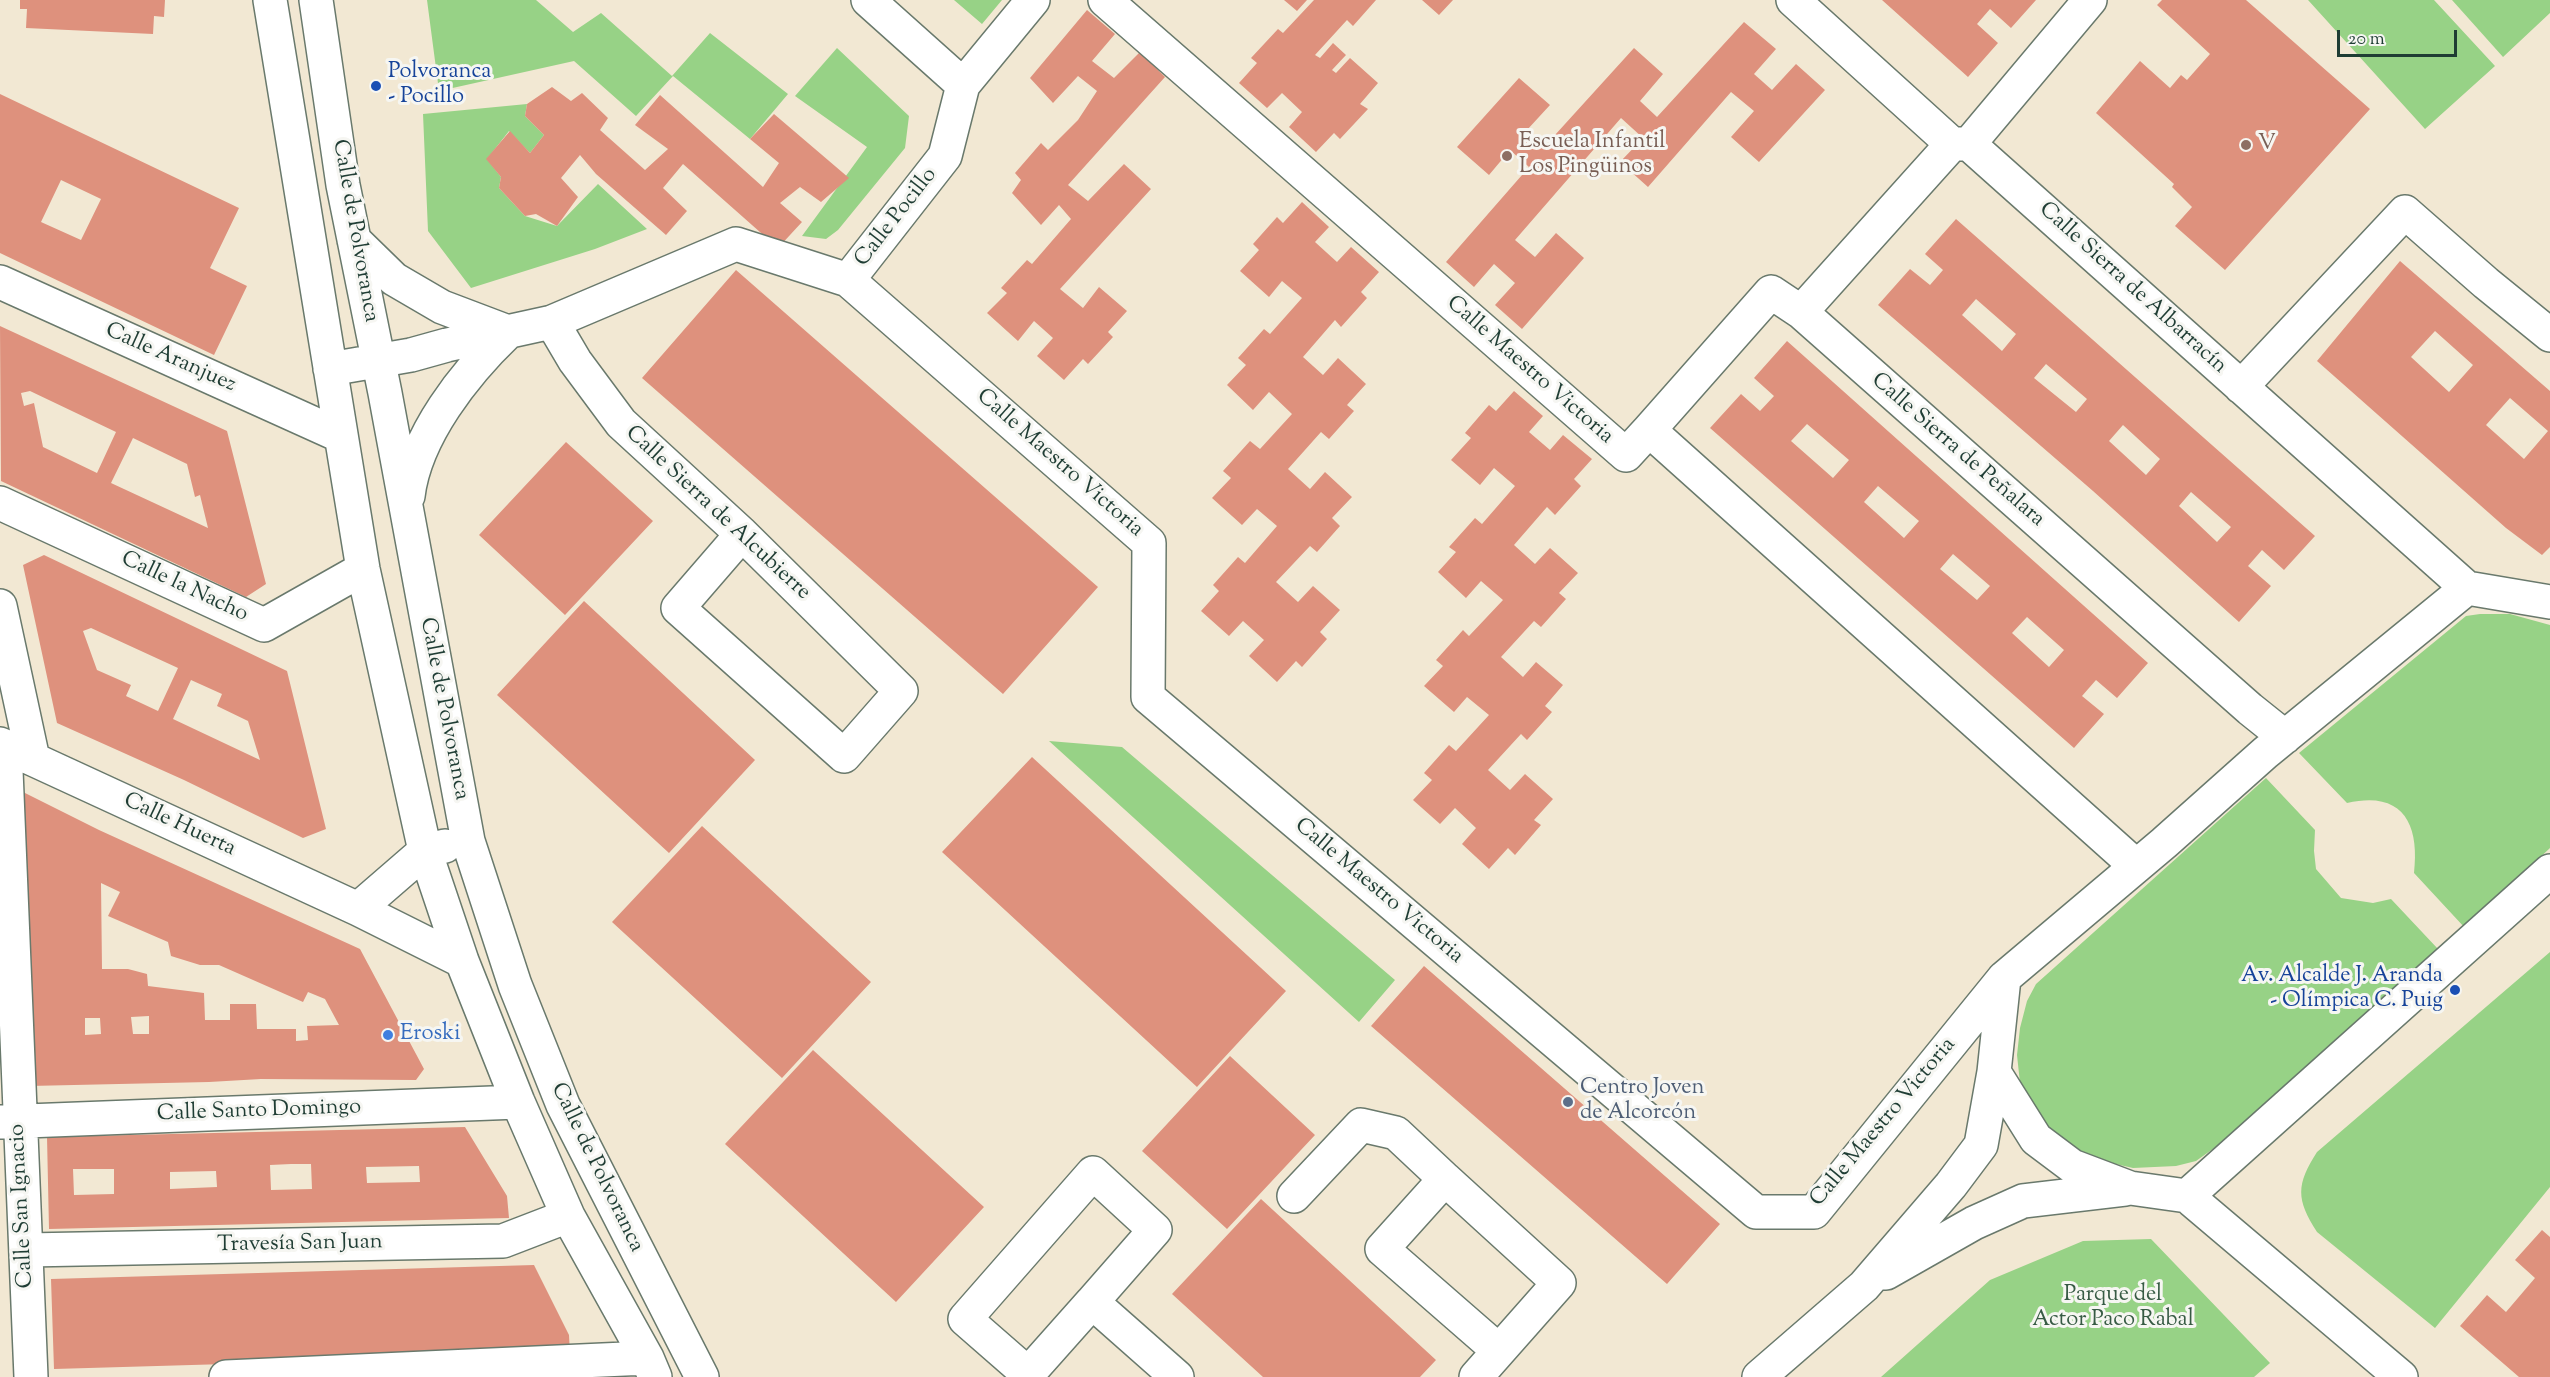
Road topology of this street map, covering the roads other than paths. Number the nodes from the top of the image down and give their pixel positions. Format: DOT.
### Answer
graph roads {
  1 [pos="270,0"];
  2 [pos="316,0"];
  3 [pos="868,0"];
  4 [pos="1033,0"];
  5 [pos="1105,0"];
  6 [pos="1793,0"];
  7 [pos="2090,0"];
  8 [pos="963,85"];
  9 [pos="1961,144"];
  10 [pos="354,240"];
  11 [pos="848,280"];
  12 [pos="0,282"];
  13 [pos="1801,312"];
  14 [pos="552,322"];
  15 [pos="508,332"];
  16 [pos="2550,335"];
  17 [pos="378,361"];
  18 [pos="330,369"];
  19 [pos="2241,387"];
  20 [pos="1649,430"];
  21 [pos="341,436"];
  22 [pos="0,503"];
  23 [pos="406,510"];
  24 [pos="742,534"];
  25 [pos="363,569"];
  26 [pos="2467,588"];
  27 [pos="2550,602"];
  28 [pos="0,606"];
  29 [pos="2285,737"];
  30 [pos="13,750"];
  31 [pos="468,841"];
  32 [pos="425,851"];
  33 [pos="2136,866"];
  34 [pos="2550,871"];
  35 [pos="358,909"];
  36 [pos="462,961"];
  37 [pos="2004,978"];
  38 [pos="1994,1072"];
  39 [pos="518,1102"];
  40 [pos="9,1121"];
  41 [pos="1445,1179"];
  42 [pos="2130,1188"];
  43 [pos="1294,1196"];
  44 [pos="2187,1196"];
  45 [pos="568,1216"];
  46 [pos="27,1250"];
  47 [pos="1864,1286"];
  48 [pos="1092,1302"];
  49 [pos="1499,1351"];
  50 [pos="651,1368"];
  51 [pos="1041,1372"];
  52 [pos="31,1377"];
  53 [pos="226,1377"];
  54 [pos="702,1377"];
  55 [pos="1177,1377"];
  56 [pos="1476,1377"];
  57 [pos="1759,1377"];
  58 [pos="2401,1377"];
  1 -- 18 [label="street, Calle de Polvoranca"];
  2 -- 10 [label="street, Calle de Polvoranca"];
  3 -- 8 [label="street"];
  4 -- 8 [label="street, Calle Pocillo"];
  5 -- 20 [label="street, Calle Maestro Victoria"];
  6 -- 9 [label="street, Calle Sierra de Albarracín"];
  7 -- 9 [label="street"];
  8 -- 11 [label="street, Calle Pocillo"];
  9 -- 13 [label="street"];
  9 -- 19 [label="street, Calle Sierra de Albarracín"];
  10 -- 15 [label="street"];
  10 -- 17 [label="street, Calle de Polvoranca"];
  11 -- 14 [label="street, Calle Pocillo"];
  11 -- 37 [label="street, Calle Maestro Victoria"];
  12 -- 21 [label="street, Calle Aranjuez"];
  13 -- 20 [label="street, Calle Sierra de Peñalara"];
  13 -- 29 [label="street, Calle Sierra de Peñalara"];
  14 -- 15 [label="street, Calle Pocillo"];
  14 -- 24 [label="street, Calle Sierra de Alcubierre"];
  15 -- 17 [label="street, Calle Pocillo"];
  15 -- 23 [label="street"];
  16 -- 19 [label="street"];
  17 -- 18 [label="street, Calle Pocillo"];
  17 -- 23 [label="street, Calle de Polvoranca"];
  18 -- 21 [label="street, Calle de Polvoranca"];
  19 -- 26 [label="street, Calle Sierra de Albarracín"];
  20 -- 33 [label="street, Calle Maestro Victoria"];
  21 -- 25 [label="street, Calle de Polvoranca"];
  22 -- 25 [label="street, Calle la Nacho"];
  23 -- 31 [label="street, Calle de Polvoranca"];
  24 -- 24 [label="street, Calle Sierra de Alcubierre"];
  25 -- 32 [label="street, Calle de Polvoranca"];
  26 -- 27 [label="street"];
  26 -- 29 [label="street"];
  28 -- 30 [label="street, Calle San Ignacio"];
  29 -- 33 [label="street"];
  30 -- 35 [label="street, Calle Huerta"];
  30 -- 40 [label="street, Calle San Ignacio"];
  31 -- 32 [label="street"];
  31 -- 54 [label="street, Calle de Polvoranca"];
  32 -- 35 [label="street"];
  32 -- 36 [label="street, Calle de Polvoranca"];
  33 -- 37 [label="street"];
  34 -- 44 [label="street"];
  35 -- 36 [label="street, Calle Huerta"];
  36 -- 39 [label="street, Calle de Polvoranca"];
  37 -- 38 [label="street"];
  38 -- 42 [label="street"];
  38 -- 47 [label="street"];
  39 -- 40 [label="street, Calle Santo Domingo"];
  39 -- 45 [label="street, Calle de Polvoranca"];
  40 -- 46 [label="street, Calle San Ignacio"];
  41 -- 43 [label="street"];
  41 -- 49 [label="street"];
  41 -- 49 [label="street"];
  42 -- 44 [label="street"];
  42 -- 47 [label="street"];
  44 -- 58 [label="street"];
  45 -- 46 [label="street, Travesía San Juan"];
  45 -- 50 [label="street, Calle de Polvoranca"];
  46 -- 52 [label="street, Calle San Ignacio"];
  47 -- 57 [label="street"];
  48 -- 51 [label="street"];
  48 -- 51 [label="street"];
  48 -- 55 [label="street"];
  49 -- 56 [label="street"];
  50 -- 53 [label="street"];
}
